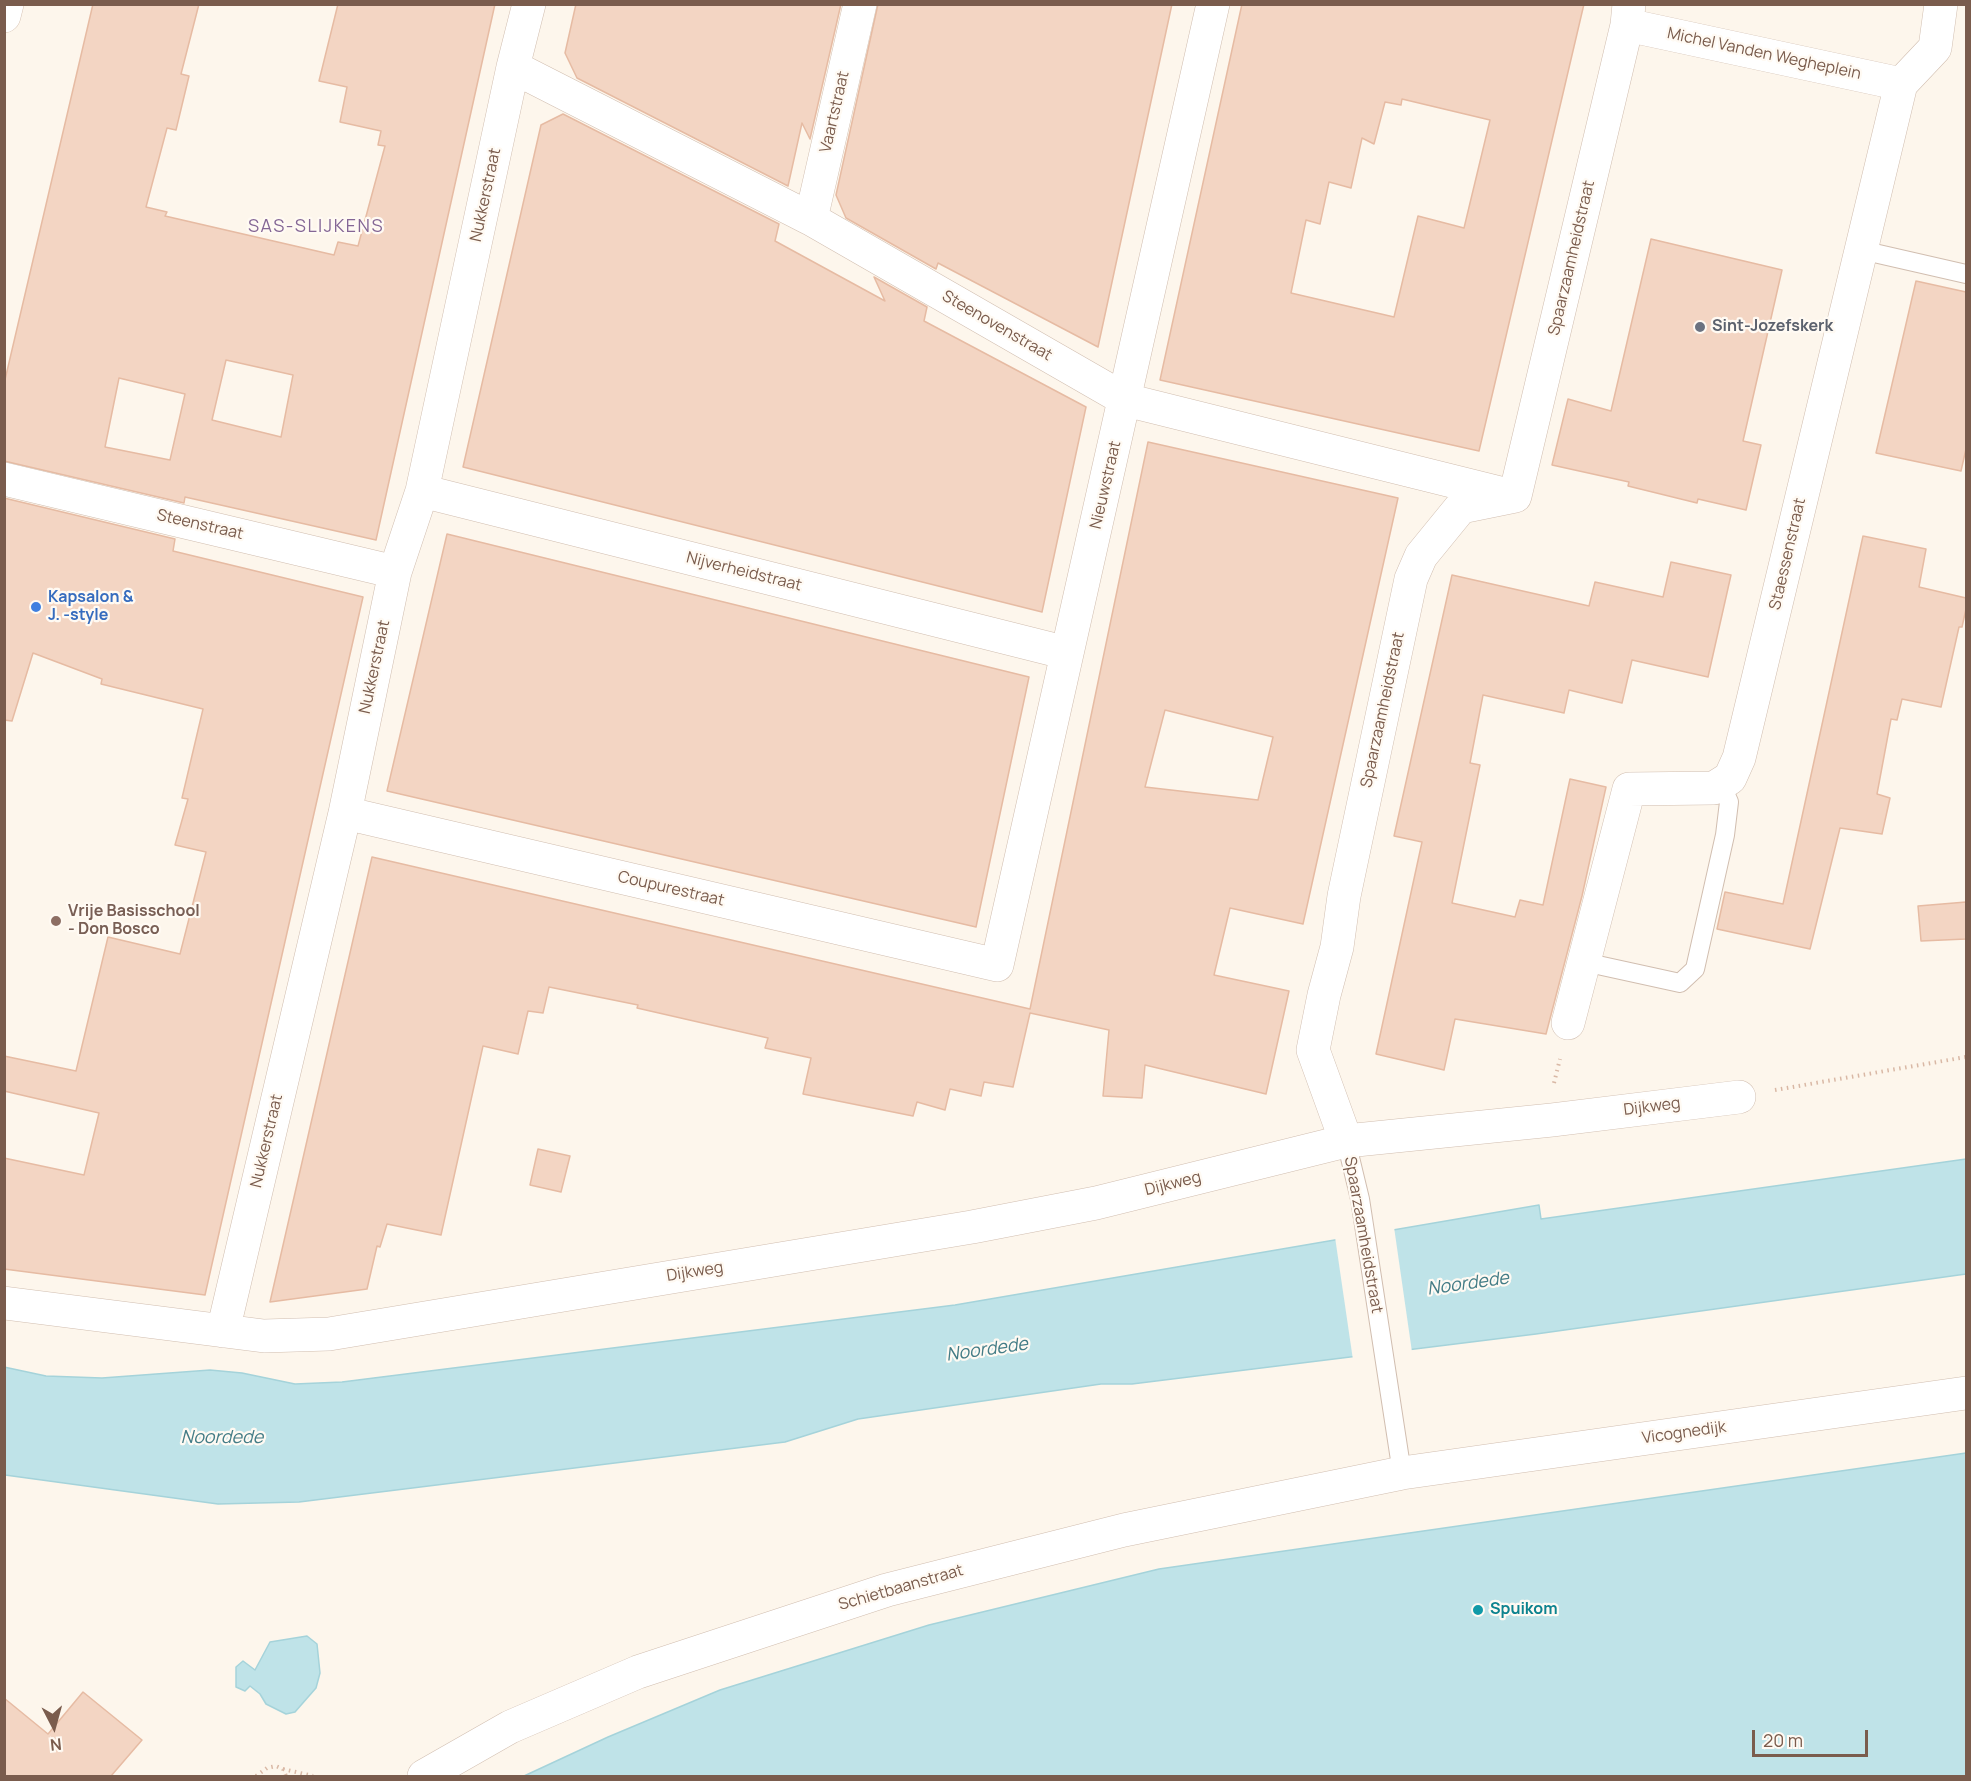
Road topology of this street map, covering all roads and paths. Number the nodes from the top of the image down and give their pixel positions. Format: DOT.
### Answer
graph roads {
  1 [pos="7,4"];
  2 [pos="529,4"];
  3 [pos="860,4"];
  4 [pos="1213,4"];
  5 [pos="1941,4"];
  6 [pos="1628,15"];
  7 [pos="4,16"];
  8 [pos="513,67"];
  9 [pos="1901,84"];
  10 [pos="811,219"];
  11 [pos="1861,250"];
  12 [pos="1966,274"];
  13 [pos="1126,400"];
  14 [pos="4,479"];
  15 [pos="422,491"];
  16 [pos="1515,496"];
  17 [pos="395,572"];
  18 [pos="1066,653"];
  19 [pos="1721,784"];
  20 [pos="345,813"];
  21 [pos="1584,962"];
  22 [pos="998,965"];
  23 [pos="1568,1023"];
  24 [pos="1966,1057"];
  25 [pos="1739,1096"];
  26 [pos="1552,1120"];
  27 [pos="1346,1141"];
  28 [pos="4,1303"];
  29 [pos="223,1331"];
  30 [pos="1966,1393"];
  31 [pos="1402,1473"];
  32 [pos="283,1769"];
  33 [pos="256,1776"];
  34 [pos="286,1776"];
  35 [pos="313,1776"];
  36 [pos="424,1776"];
  1 -- 7 [label="street"];
  2 -- 8 [label="street, Nukkerstraat"];
  3 -- 10 [label="street, Vaartstraat"];
  4 -- 13 [label="street, Nieuwstraat"];
  5 -- 9 [label="street, Staessenstraat"];
  6 -- 9 [label="street, Michel Vanden Wegheplein"];
  6 -- 16 [label="street, Spaarzaamheidstraat"];
  8 -- 10 [label="street, Steenovenstraat"];
  8 -- 15 [label="street, Nukkerstraat"];
  9 -- 11 [label="street, Staessenstraat"];
  10 -- 13 [label="street, Steenovenstraat"];
  11 -- 12 [label="lane"];
  11 -- 19 [label="street, Staessenstraat"];
  13 -- 16 [label="street, Steenovenstraat"];
  13 -- 18 [label="street, Nieuwstraat"];
  14 -- 17 [label="street, Steenstraat"];
  15 -- 17 [label="street, Nukkerstraat"];
  15 -- 18 [label="street, Nijverheidstraat"];
  16 -- 27 [label="street, Spaarzaamheidstraat"];
  17 -- 20 [label="street, Nukkerstraat"];
  18 -- 22 [label="street, Nieuwstraat"];
  19 -- 21 [label="street"];
  19 -- 21 [label="lane"];
  20 -- 22 [label="street, Coupurestraat"];
  20 -- 29 [label="street, Nukkerstraat"];
  21 -- 23 [label="street"];
  23 -- 26 [label="path"];
  24 -- 25 [label="path"];
  25 -- 26 [label="street, Dijkweg"];
  26 -- 27 [label="street, Dijkweg"];
  27 -- 29 [label="street, Dijkweg"];
  27 -- 31 [label="lane, Spaarzaamheidstraat"];
  28 -- 29 [label="street"];
  30 -- 31 [label="street, Vicognedijk"];
  31 -- 36 [label="street, Schietbaanstraat"];
  32 -- 33 [label="path"];
  32 -- 34 [label="path"];
  32 -- 35 [label="path"];
}
